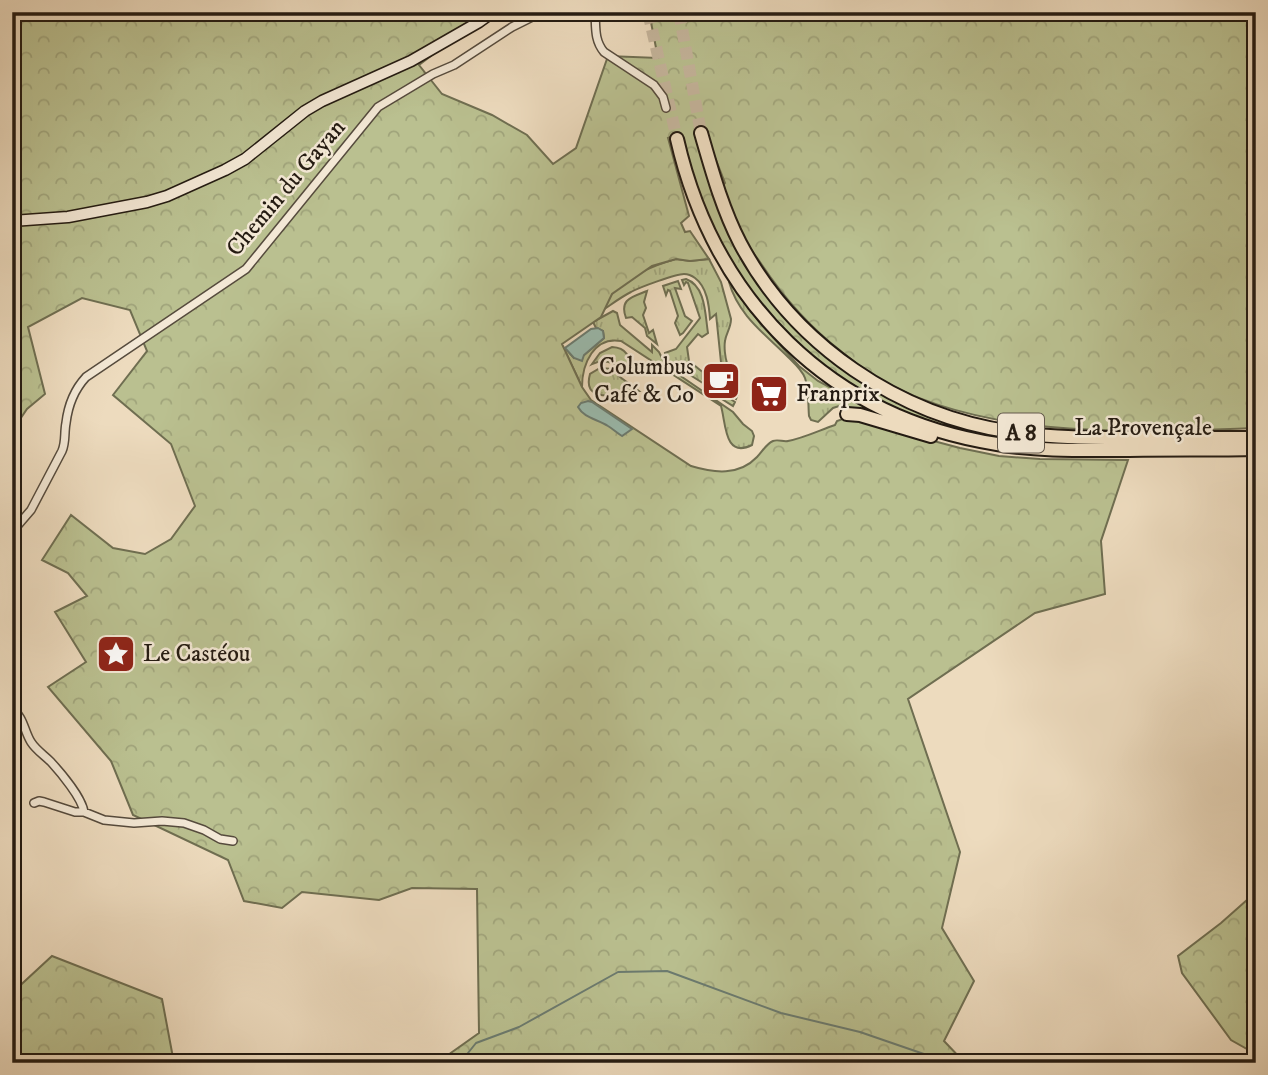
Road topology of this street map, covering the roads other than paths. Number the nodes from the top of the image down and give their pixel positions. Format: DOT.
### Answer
graph roads {
  1 [pos="493,12"];
  2 [pos="542,12"];
  3 [pos="595,12"];
  4 [pos="666,108"];
  5 [pos="701,133"];
  6 [pos="677,139"];
  7 [pos="691,190"];
  8 [pos="12,221"];
  9 [pos="723,277"];
  10 [pos="847,414"];
  11 [pos="1256,438"];
  12 [pos="1022,447"];
  13 [pos="1256,449"];
  14 [pos="12,532"];
  15 [pos="12,709"];
  16 [pos="34,803"];
  17 [pos="84,811"];
  18 [pos="233,841"];
  1 -- 8 [label="street"];
  2 -- 14 [label="street, Chemin du Gayan"];
  3 -- 4 [label="street"];
  5 -- 11 [label="highway, La Provençale / A 8"];
  6 -- 7 [label="highway, La Provençale / A 8"];
  7 -- 9 [label="highway"];
  7 -- 12 [label="highway, La Provençale / A 8"];
  10 -- 12 [label="highway"];
  12 -- 13 [label="highway, La Provençale / A 8"];
  15 -- 17 [label="street"];
  16 -- 17 [label="street"];
  17 -- 18 [label="street"];
}
